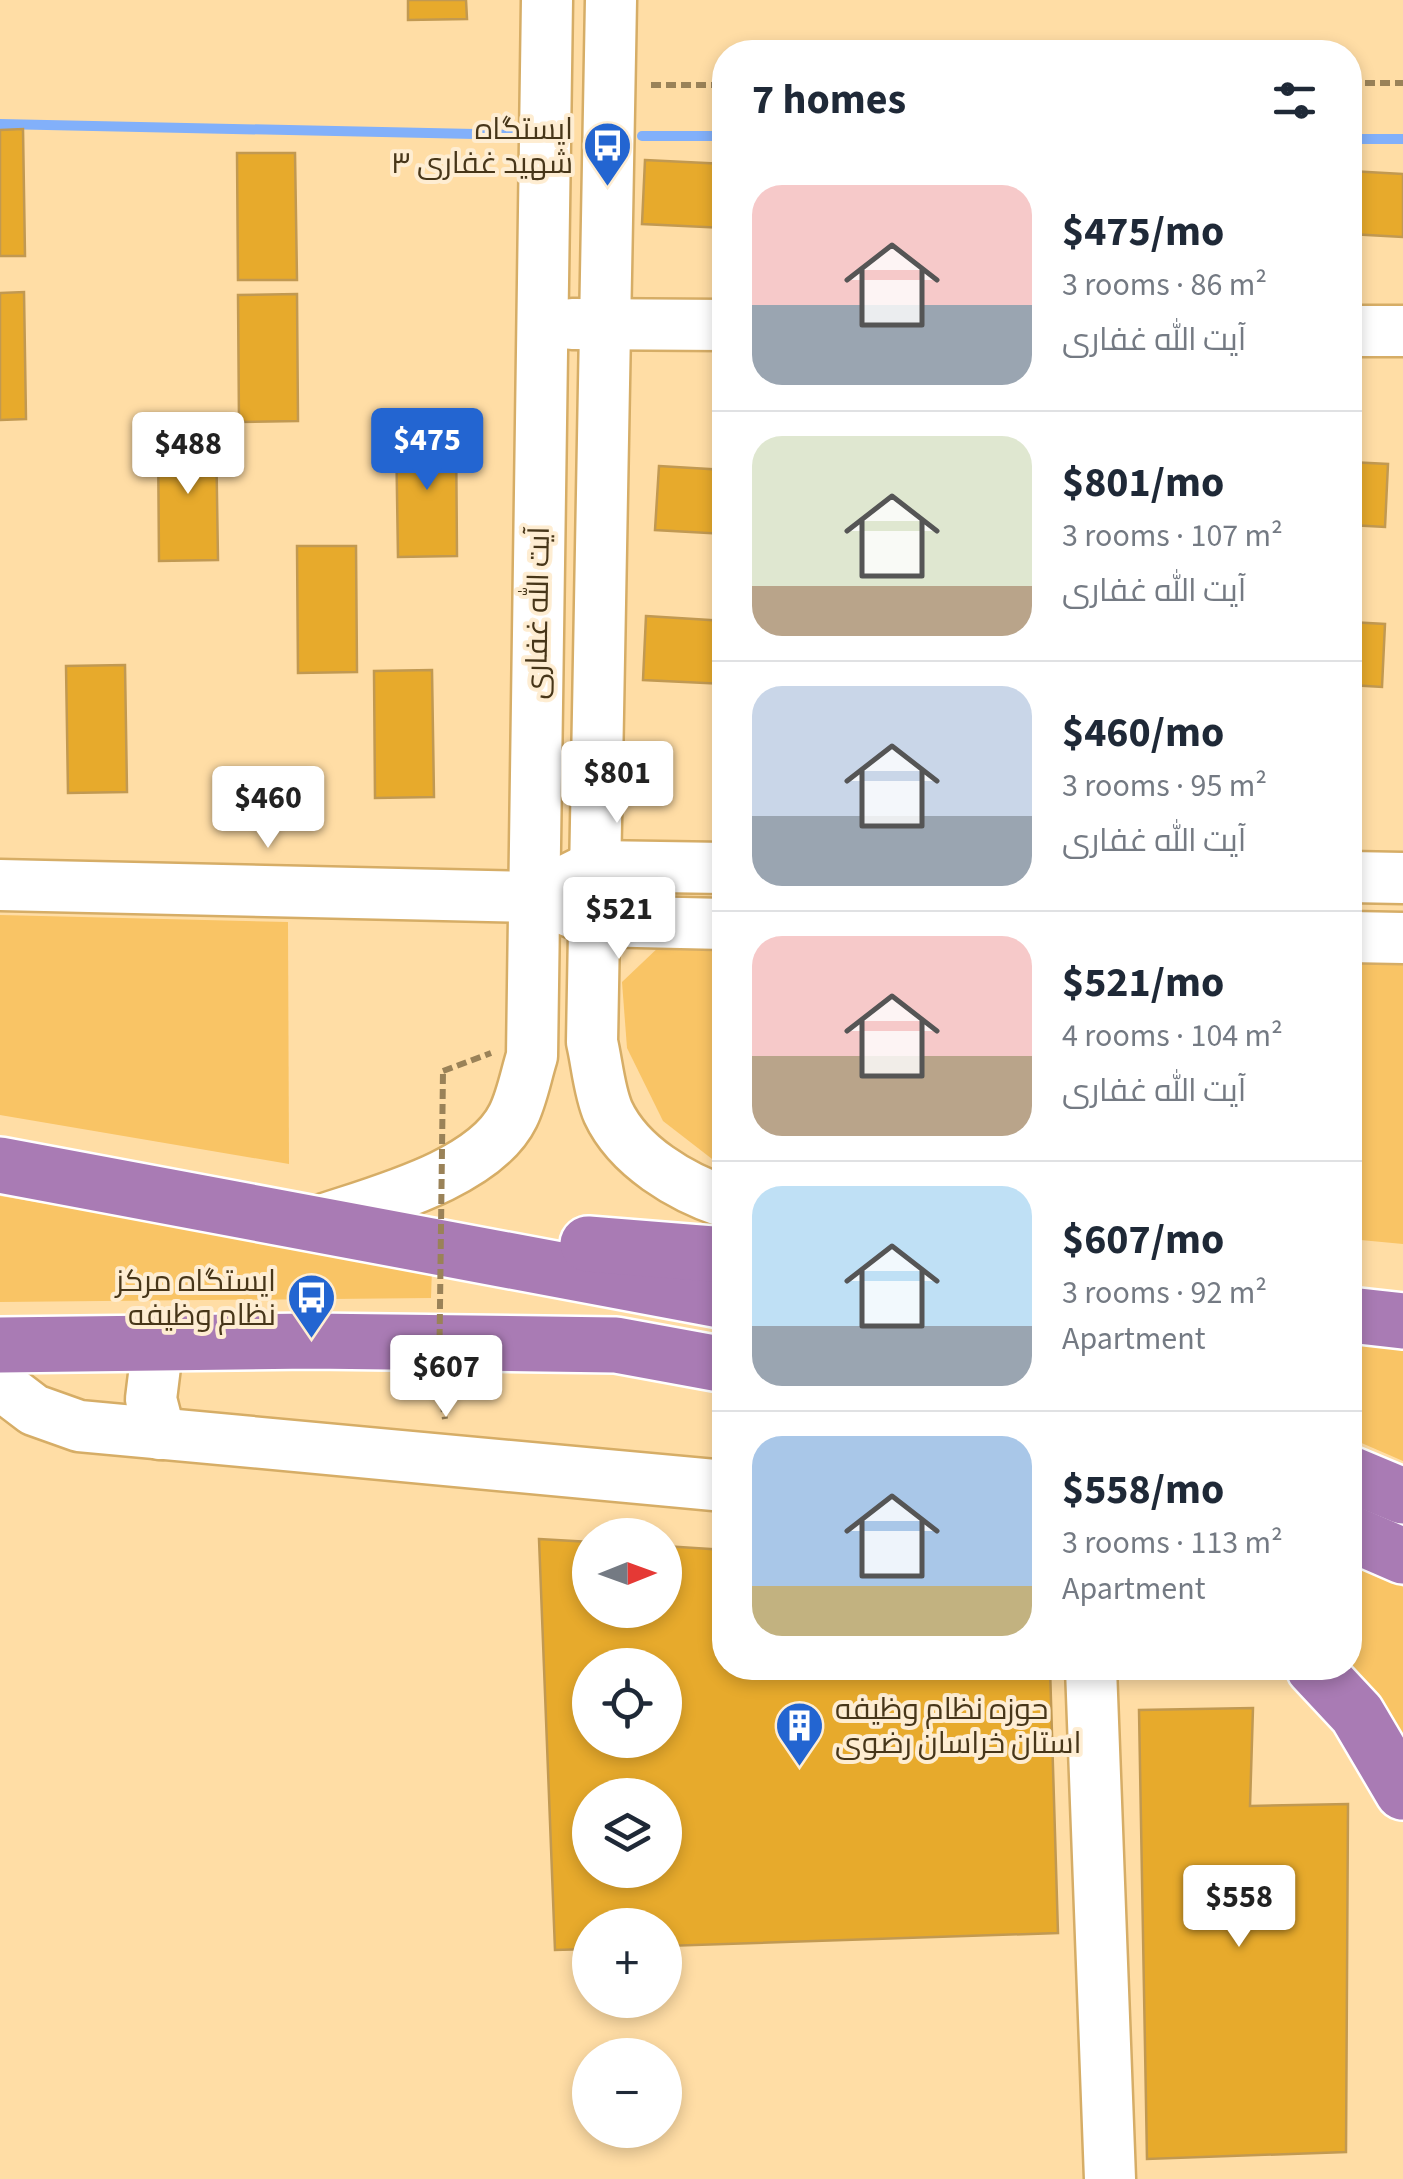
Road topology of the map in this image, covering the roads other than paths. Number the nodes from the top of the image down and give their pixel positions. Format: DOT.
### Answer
graph roads {
  1 [pos="547,0"];
  2 [pos="611,0"];
  3 [pos="542,324"];
  4 [pos="605,324"];
  5 [pos="712,325"];
  6 [pos="1362,331"];
  7 [pos="1403,332"];
  8 [pos="595,866"];
  9 [pos="712,868"];
  10 [pos="1362,878"];
  11 [pos="1403,878"];
  12 [pos="0,886"];
  13 [pos="534,897"];
  14 [pos="594,921"];
  15 [pos="712,924"];
  16 [pos="1362,937"];
  17 [pos="1403,938"];
  18 [pos="0,1164"];
  19 [pos="712,1198"];
  20 [pos="316,1222"];
  21 [pos="712,1254"];
  22 [pos="712,1298"];
  23 [pos="1362,1316"];
  24 [pos="1403,1321"];
  25 [pos="158,1342"];
  26 [pos="0,1345"];
  27 [pos="712,1362"];
  28 [pos="0,1384"];
  29 [pos="160,1434"];
  30 [pos="1362,1479"];
  31 [pos="712,1485"];
  32 [pos="1403,1496"];
  33 [pos="1362,1539"];
  34 [pos="1403,1556"];
  35 [pos="1091,1680"];
  36 [pos="1325,1680"];
  37 [pos="1403,1792"];
  38 [pos="1110,2179"];
  1 -- 3 [label="street, آیت الله غفاری"];
  2 -- 4 [label="street, آیت الله غفاری"];
  3 -- 4 [label="street"];
  3 -- 13 [label="street, آیت الله غفاری"];
  4 -- 5 [label="street"];
  4 -- 8 [label="street, آیت الله غفاری"];
  6 -- 7 [label="street"];
  8 -- 9 [label="street"];
  8 -- 13 [label="street"];
  8 -- 14 [label="street, آیت الله غفاری"];
  10 -- 11 [label="street"];
  12 -- 13 [label="street"];
  13 -- 14 [label="street"];
  13 -- 20 [label="street, آیت الله غفاری"];
  14 -- 15 [label="street"];
  14 -- 19 [label="street, آیت الله غفاری"];
  16 -- 17 [label="street"];
  18 -- 20 [label="highway"];
  20 -- 21 [label="highway"];
  20 -- 22 [label="highway"];
  23 -- 24 [label="highway"];
  25 -- 26 [label="highway"];
  25 -- 27 [label="highway"];
  25 -- 29 [label="street"];
  28 -- 29 [label="street"];
  29 -- 31 [label="street"];
  30 -- 32 [label="highway"];
  33 -- 34 [label="highway"];
  35 -- 38 [label="street"];
  36 -- 37 [label="highway"];
}
